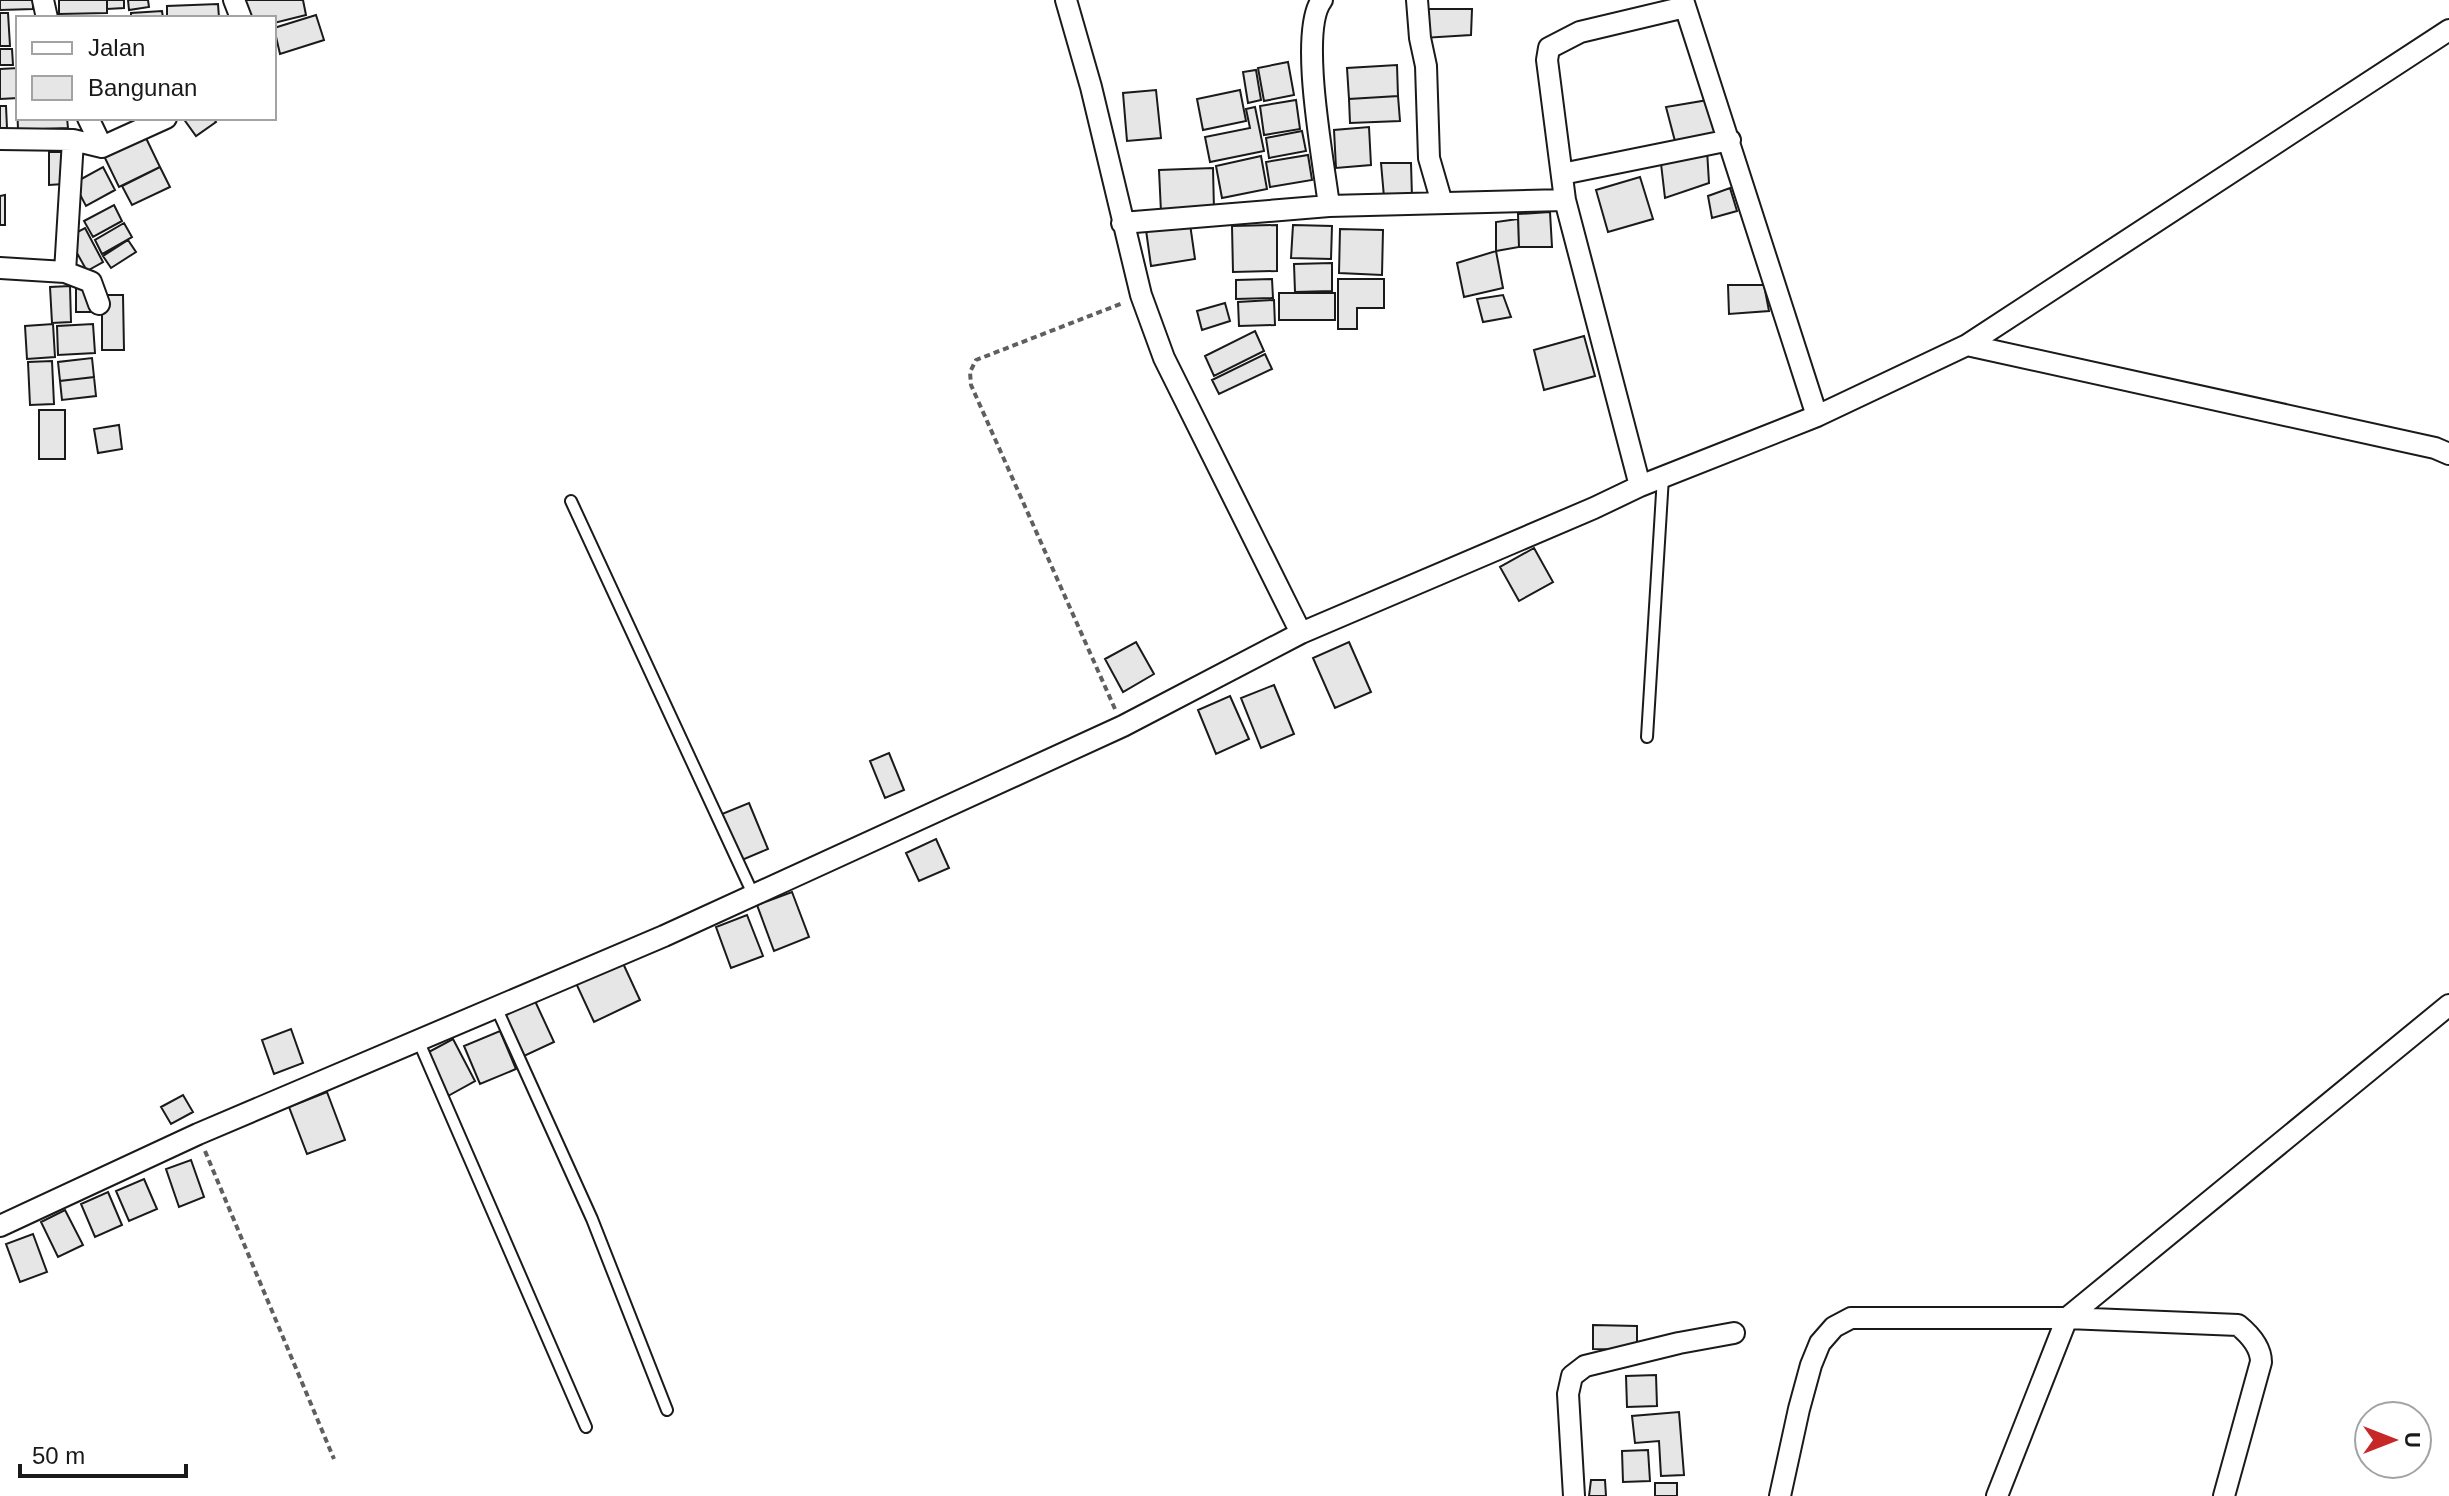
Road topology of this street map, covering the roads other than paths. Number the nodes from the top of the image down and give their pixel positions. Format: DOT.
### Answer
graph roads {
  1 [pos="1066,0"];
  2 [pos="1322,0"];
  3 [pos="1417,0"];
  4 [pos="1684,4"];
  5 [pos="2449,30"];
  6 [pos="89,120"];
  7 [pos="162,120"];
  8 [pos="0,139"];
  9 [pos="73,140"];
  10 [pos="1730,140"];
  11 [pos="102,147"];
  12 [pos="1562,174"];
  13 [pos="1565,200"];
  14 [pos="1442,203"];
  15 [pos="1329,206"];
  16 [pos="1122,223"];
  17 [pos="0,268"];
  18 [pos="65,272"];
  19 [pos="99,304"];
  20 [pos="1967,345"];
  21 [pos="1817,416"];
  22 [pos="2449,454"];
  23 [pos="1663,477"];
  24 [pos="1640,486"];
  25 [pos="571,501"];
  26 [pos="1301,633"];
  27 [pos="1647,737"];
  28 [pos="753,894"];
  29 [pos="2449,1005"];
  30 [pos="496,1007"];
  31 [pos="418,1040"];
  32 [pos="0,1226"];
  33 [pos="2067,1318"];
  34 [pos="1734,1333"];
  35 [pos="667,1410"];
  36 [pos="586,1427"];
  37 [pos="1574,1496"];
  38 [pos="1780,1496"];
  39 [pos="1997,1496"];
  40 [pos="2224,1496"];
  1 -- 16 [label="street"];
  2 -- 15 [label="street"];
  3 -- 14 [label="street"];
  4 -- 10 [label="street"];
  4 -- 12 [label="street"];
  5 -- 20 [label="street"];
  6 -- 11 [label="street"];
  7 -- 11 [label="street"];
  8 -- 9 [label="street"];
  9 -- 11 [label="street"];
  9 -- 18 [label="street"];
  10 -- 12 [label="street"];
  10 -- 21 [label="street"];
  12 -- 13 [label="street"];
  13 -- 14 [label="street"];
  13 -- 24 [label="street"];
  14 -- 15 [label="street"];
  15 -- 16 [label="street"];
  16 -- 26 [label="street"];
  17 -- 18 [label="street"];
  18 -- 19 [label="street"];
  20 -- 21 [label="street"];
  20 -- 22 [label="street"];
  21 -- 23 [label="street"];
  23 -- 24 [label="street"];
  23 -- 27 [label="lane"];
  24 -- 26 [label="street"];
  25 -- 28 [label="lane"];
  26 -- 28 [label="street"];
  28 -- 30 [label="street"];
  29 -- 33 [label="street"];
  30 -- 31 [label="street"];
  30 -- 35 [label="lane"];
  31 -- 32 [label="street"];
  31 -- 36 [label="lane"];
  33 -- 38 [label="street"];
  33 -- 39 [label="street"];
  33 -- 40 [label="street"];
  34 -- 37 [label="street"];
}
